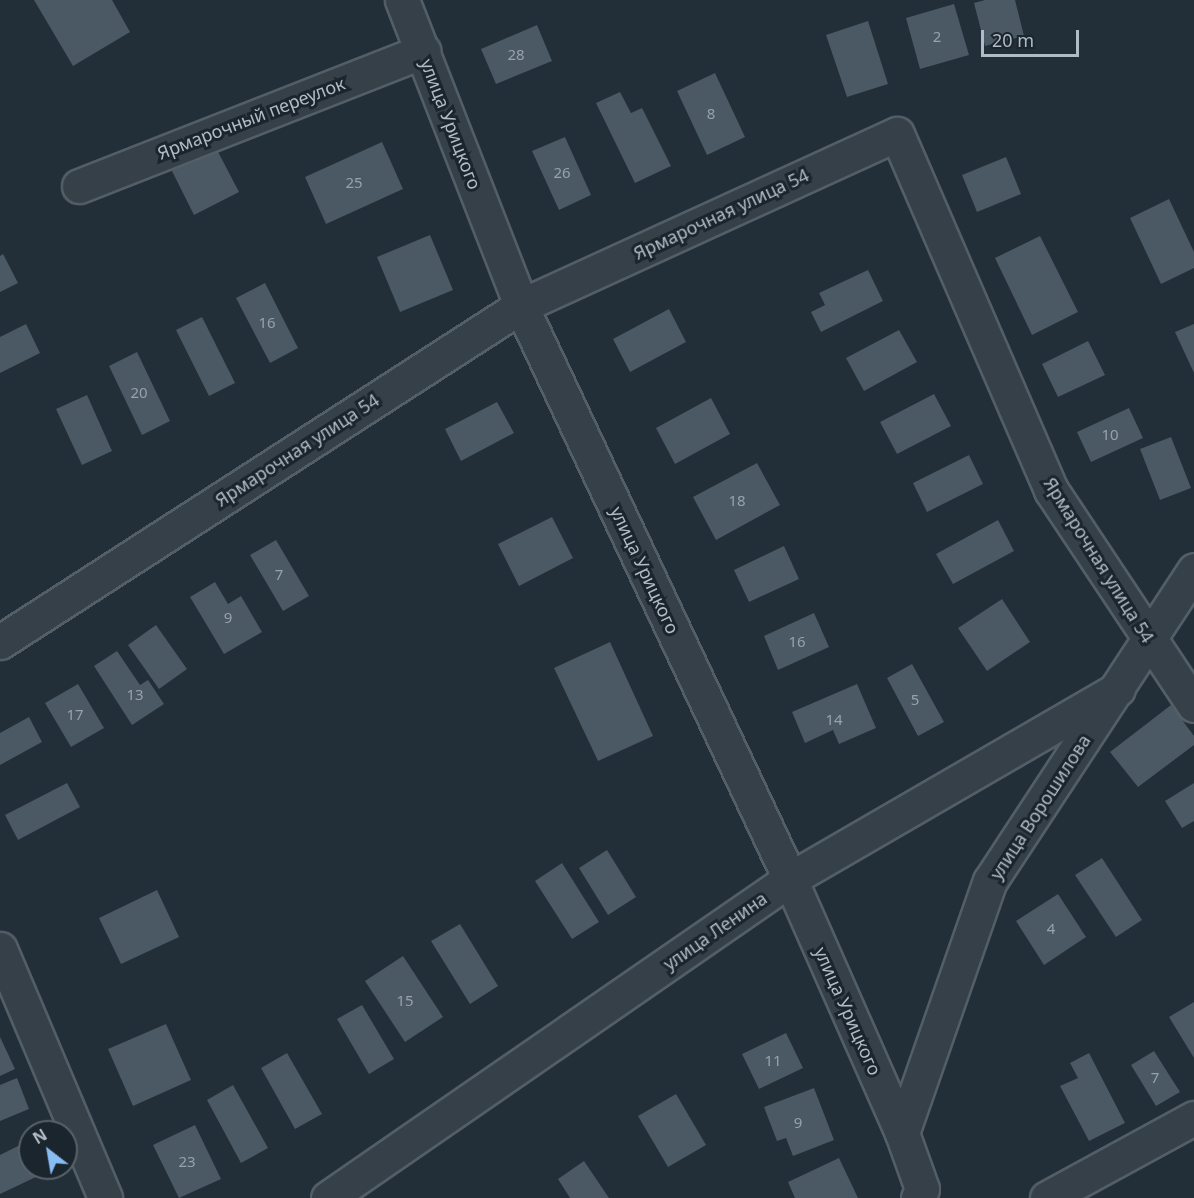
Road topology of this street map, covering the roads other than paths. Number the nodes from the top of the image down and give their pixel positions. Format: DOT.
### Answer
graph roads {
  1 [pos="402,0"];
  2 [pos="423,51"];
  3 [pos="79,186"];
  4 [pos="521,306"];
  5 [pos="1194,570"];
  6 [pos="1148,640"];
  7 [pos="0,642"];
  8 [pos="1118,689"];
  9 [pos="1194,705"];
  10 [pos="790,879"];
  11 [pos="0,949"];
  12 [pos="1194,1118"];
  13 [pos="902,1133"];
  14 [pos="924,1195"];
  15 [pos="105,1198"];
  16 [pos="328,1198"];
  17 [pos="1047,1198"];
  1 -- 2 [label="street, улица Урицкого"];
  2 -- 3 [label="street, Ярмарочный переулок"];
  2 -- 4 [label="street, улица Урицкого"];
  4 -- 6 [label="street, Ярмарочная улица 54"];
  4 -- 7 [label="street, Ярмарочная улица 54"];
  4 -- 10 [label="street, улица Урицкого"];
  5 -- 6 [label="street, улица Ворошилова"];
  6 -- 8 [label="street, улица Ворошилова"];
  6 -- 9 [label="street, Ярмарочная улица 54"];
  8 -- 10 [label="street, улица Ленина"];
  8 -- 13 [label="street, улица Ворошилова"];
  10 -- 13 [label="street, улица Урицкого"];
  10 -- 16 [label="street, улица Ленина"];
  11 -- 15 [label="street"];
  12 -- 17 [label="street"];
  13 -- 14 [label="street"];
}
